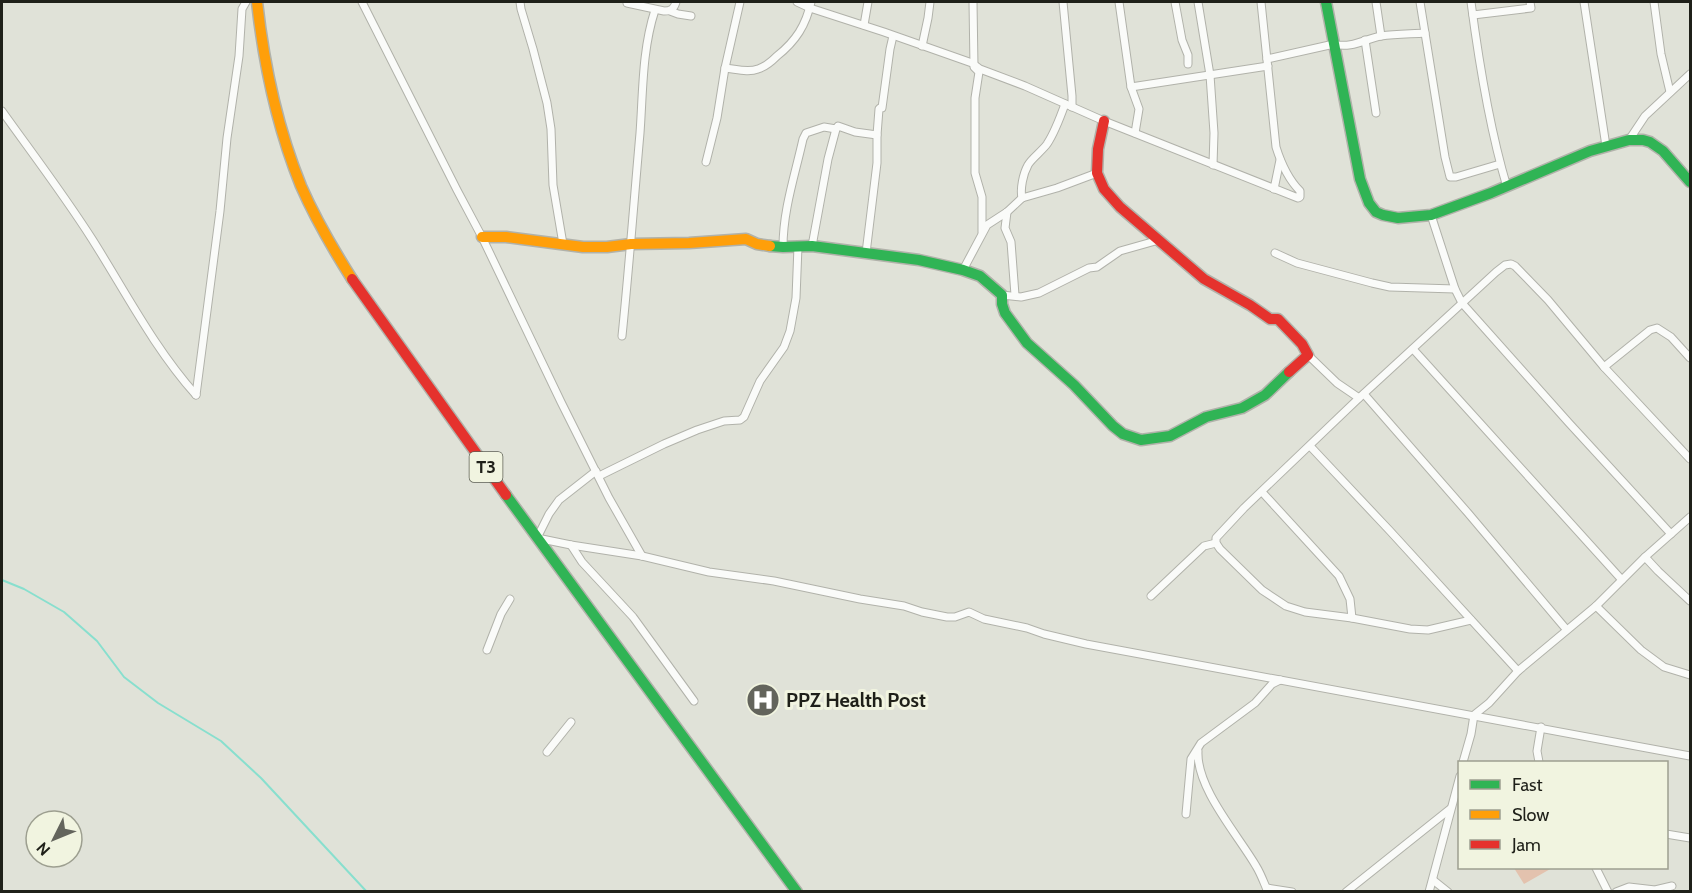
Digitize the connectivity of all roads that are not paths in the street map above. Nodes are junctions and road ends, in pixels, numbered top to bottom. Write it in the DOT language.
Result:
graph roads {
  1 [pos="246,2"];
  2 [pos="257,2"];
  3 [pos="362,2"];
  4 [pos="520,2"];
  5 [pos="676,2"];
  6 [pos="740,2"];
  7 [pos="796,2"];
  8 [pos="868,2"];
  9 [pos="930,2"];
  10 [pos="973,2"];
  11 [pos="1063,2"];
  12 [pos="1119,2"];
  13 [pos="1175,2"];
  14 [pos="1198,2"];
  15 [pos="1261,2"];
  16 [pos="1326,2"];
  17 [pos="1376,2"];
  18 [pos="1420,2"];
  19 [pos="1472,2"];
  20 [pos="1530,2"];
  21 [pos="1584,2"];
  22 [pos="1654,2"];
  23 [pos="627,3"];
  24 [pos="810,5"];
  25 [pos="655,10"];
  26 [pos="670,11"];
  27 [pos="1473,15"];
  28 [pos="691,16"];
  29 [pos="864,25"];
  30 [pos="1425,33"];
  31 [pos="893,36"];
  32 [pos="1381,36"];
  33 [pos="1365,40"];
  34 [pos="1334,44"];
  35 [pos="922,46"];
  36 [pos="1268,63"];
  37 [pos="1188,64"];
  38 [pos="974,65"];
  39 [pos="726,68"];
  40 [pos="1690,74"];
  41 [pos="1210,75"];
  42 [pos="1131,87"];
  43 [pos="1670,92"];
  44 [pos="1068,106"];
  45 [pos="2,111"];
  46 [pos="1376,113"];
  47 [pos="1104,121"];
  48 [pos="836,129"];
  49 [pos="1135,133"];
  50 [pos="877,135"];
  51 [pos="1629,140"];
  52 [pos="1606,146"];
  53 [pos="1280,160"];
  54 [pos="706,162"];
  55 [pos="1500,164"];
  56 [pos="1214,165"];
  57 [pos="1097,172"];
  58 [pos="1690,182"];
  59 [pos="1507,187"];
  60 [pos="1274,189"];
  61 [pos="1022,198"];
  62 [pos="1007,212"];
  63 [pos="1431,215"];
  64 [pos="982,232"];
  65 [pos="482,237"];
  66 [pos="1159,240"];
  67 [pos="563,244"];
  68 [pos="631,244"];
  69 [pos="798,246"];
  70 [pos="812,246"];
  71 [pos="783,247"];
  72 [pos="866,253"];
  73 [pos="1275,253"];
  74 [pos="963,270"];
  75 [pos="1455,289"];
  76 [pos="1002,295"];
  77 [pos="1015,295"];
  78 [pos="1462,303"];
  79 [pos="622,336"];
  80 [pos="1413,349"];
  81 [pos="1308,355"];
  82 [pos="1690,358"];
  83 [pos="1604,367"];
  84 [pos="1361,396"];
  85 [pos="1310,446"];
  86 [pos="1690,459"];
  87 [pos="598,473"];
  88 [pos="1262,492"];
  89 [pos="1690,518"];
  90 [pos="1671,534"];
  91 [pos="537,538"];
  92 [pos="1216,543"];
  93 [pos="571,545"];
  94 [pos="642,556"];
  95 [pos="1646,557"];
  96 [pos="1622,580"];
  97 [pos="1151,596"];
  98 [pos="510,598"];
  99 [pos="1690,601"];
  100 [pos="1596,606"];
  101 [pos="1352,618"];
  102 [pos="1472,620"];
  103 [pos="1566,629"];
  104 [pos="487,650"];
  105 [pos="1518,671"];
  106 [pos="1690,675"];
  107 [pos="1280,680"];
  108 [pos="694,701"];
  109 [pos="1474,715"];
  110 [pos="571,722"];
  111 [pos="1541,727"];
  112 [pos="1198,748"];
  113 [pos="547,752"];
  114 [pos="1690,756"];
  115 [pos="1463,761"];
  116 [pos="1539,761"];
  117 [pos="1458,783"];
  118 [pos="1450,810"];
  119 [pos="1186,814"];
  120 [pos="1668,834"];
  121 [pos="1690,838"];
  122 [pos="1597,869"];
  123 [pos="1433,880"];
  124 [pos="1672,886"];
  125 [pos="1267,890"];
  126 [pos="797,891"];
  127 [pos="1292,891"];
  128 [pos="1346,891"];
  129 [pos="1429,891"];
  130 [pos="1448,891"];
  131 [pos="1608,891"];
  132 [pos="1616,891"];
  1 -- 45 [label="street"];
  2 -- 91 [label="main road, T3"];
  3 -- 65 [label="street"];
  4 -- 67 [label="street"];
  5 -- 26 [label="street"];
  6 -- 39 [label="street"];
  7 -- 24 [label="street"];
  8 -- 29 [label="street"];
  9 -- 35 [label="street"];
  10 -- 38 [label="street"];
  11 -- 44 [label="street"];
  12 -- 42 [label="street"];
  13 -- 37 [label="street"];
  14 -- 41 [label="street"];
  15 -- 36 [label="street"];
  16 -- 34 [label="main road"];
  17 -- 32 [label="street"];
  18 -- 30 [label="street"];
  19 -- 27 [label="street"];
  20 -- 27 [label="street"];
  21 -- 52 [label="street"];
  22 -- 43 [label="street"];
  23 -- 25 [label="street"];
  24 -- 29 [label="street"];
  24 -- 39 [label="street"];
  25 -- 26 [label="street"];
  25 -- 68 [label="street"];
  26 -- 28 [label="street"];
  27 -- 55 [label="street"];
  29 -- 31 [label="street"];
  30 -- 32 [label="street"];
  30 -- 55 [label="street"];
  31 -- 35 [label="street"];
  31 -- 50 [label="street"];
  32 -- 33 [label="street"];
  33 -- 34 [label="street"];
  33 -- 46 [label="street"];
  34 -- 36 [label="street"];
  34 -- 63 [label="main road"];
  35 -- 38 [label="street"];
  36 -- 41 [label="street"];
  36 -- 53 [label="street"];
  38 -- 44 [label="street"];
  38 -- 64 [label="street"];
  39 -- 54 [label="street"];
  40 -- 43 [label="street"];
  41 -- 42 [label="street"];
  41 -- 56 [label="street"];
  42 -- 49 [label="street"];
  43 -- 51 [label="street"];
  44 -- 47 [label="street"];
  44 -- 61 [label="street"];
  47 -- 49 [label="street"];
  47 -- 57 [label="main road"];
  48 -- 50 [label="street"];
  48 -- 70 [label="street"];
  48 -- 71 [label="street"];
  49 -- 56 [label="street"];
  50 -- 72 [label="street"];
  51 -- 52 [label="main road"];
  51 -- 58 [label="main road"];
  52 -- 59 [label="main road"];
  53 -- 60 [label="street"];
  53 -- 60 [label="street"];
  55 -- 59 [label="street"];
  56 -- 60 [label="street"];
  57 -- 61 [label="street"];
  57 -- 66 [label="main road"];
  59 -- 63 [label="main road"];
  61 -- 62 [label="street"];
  62 -- 64 [label="street"];
  62 -- 77 [label="street"];
  63 -- 75 [label="street"];
  64 -- 74 [label="street"];
  65 -- 67 [label="main road"];
  65 -- 87 [label="street"];
  66 -- 77 [label="street"];
  66 -- 81 [label="main road"];
  67 -- 68 [label="main road"];
  68 -- 71 [label="main road"];
  68 -- 79 [label="street"];
  69 -- 70 [label="main road"];
  69 -- 71 [label="main road"];
  69 -- 87 [label="street"];
  70 -- 72 [label="main road"];
  72 -- 74 [label="main road"];
  73 -- 75 [label="street"];
  74 -- 76 [label="main road"];
  75 -- 78 [label="street"];
  76 -- 77 [label="street"];
  76 -- 81 [label="main road"];
  78 -- 80 [label="street"];
  78 -- 83 [label="street"];
  78 -- 90 [label="street"];
  80 -- 84 [label="street"];
  80 -- 96 [label="street"];
  81 -- 84 [label="street"];
  82 -- 83 [label="street"];
  83 -- 86 [label="street"];
  84 -- 85 [label="street"];
  84 -- 103 [label="street"];
  85 -- 88 [label="street"];
  85 -- 102 [label="street"];
  87 -- 91 [label="street"];
  87 -- 94 [label="street"];
  88 -- 92 [label="street"];
  88 -- 101 [label="street"];
  89 -- 90 [label="street"];
  90 -- 95 [label="street"];
  91 -- 93 [label="street"];
  91 -- 126 [label="main road, T3"];
  92 -- 97 [label="street"];
  92 -- 101 [label="street"];
  93 -- 94 [label="street"];
  93 -- 108 [label="street"];
  94 -- 107 [label="street"];
  95 -- 96 [label="street"];
  95 -- 99 [label="street"];
  96 -- 100 [label="street"];
  98 -- 104 [label="street"];
  100 -- 103 [label="street"];
  100 -- 106 [label="street"];
  101 -- 102 [label="street"];
  102 -- 105 [label="street"];
  103 -- 105 [label="street"];
  105 -- 109 [label="street"];
  107 -- 109 [label="street"];
  107 -- 112 [label="street"];
  109 -- 111 [label="street"];
  109 -- 115 [label="street"];
  110 -- 113 [label="street"];
  111 -- 114 [label="street"];
  111 -- 116 [label="street"];
  112 -- 119 [label="street"];
  112 -- 125 [label="street"];
  117 -- 118 [label="street"];
  118 -- 123 [label="street"];
  118 -- 128 [label="street"];
  120 -- 121 [label="street"];
  122 -- 131 [label="street"];
  123 -- 129 [label="street"];
  123 -- 130 [label="street"];
  124 -- 132 [label="street"];
  125 -- 127 [label="street"];
}
